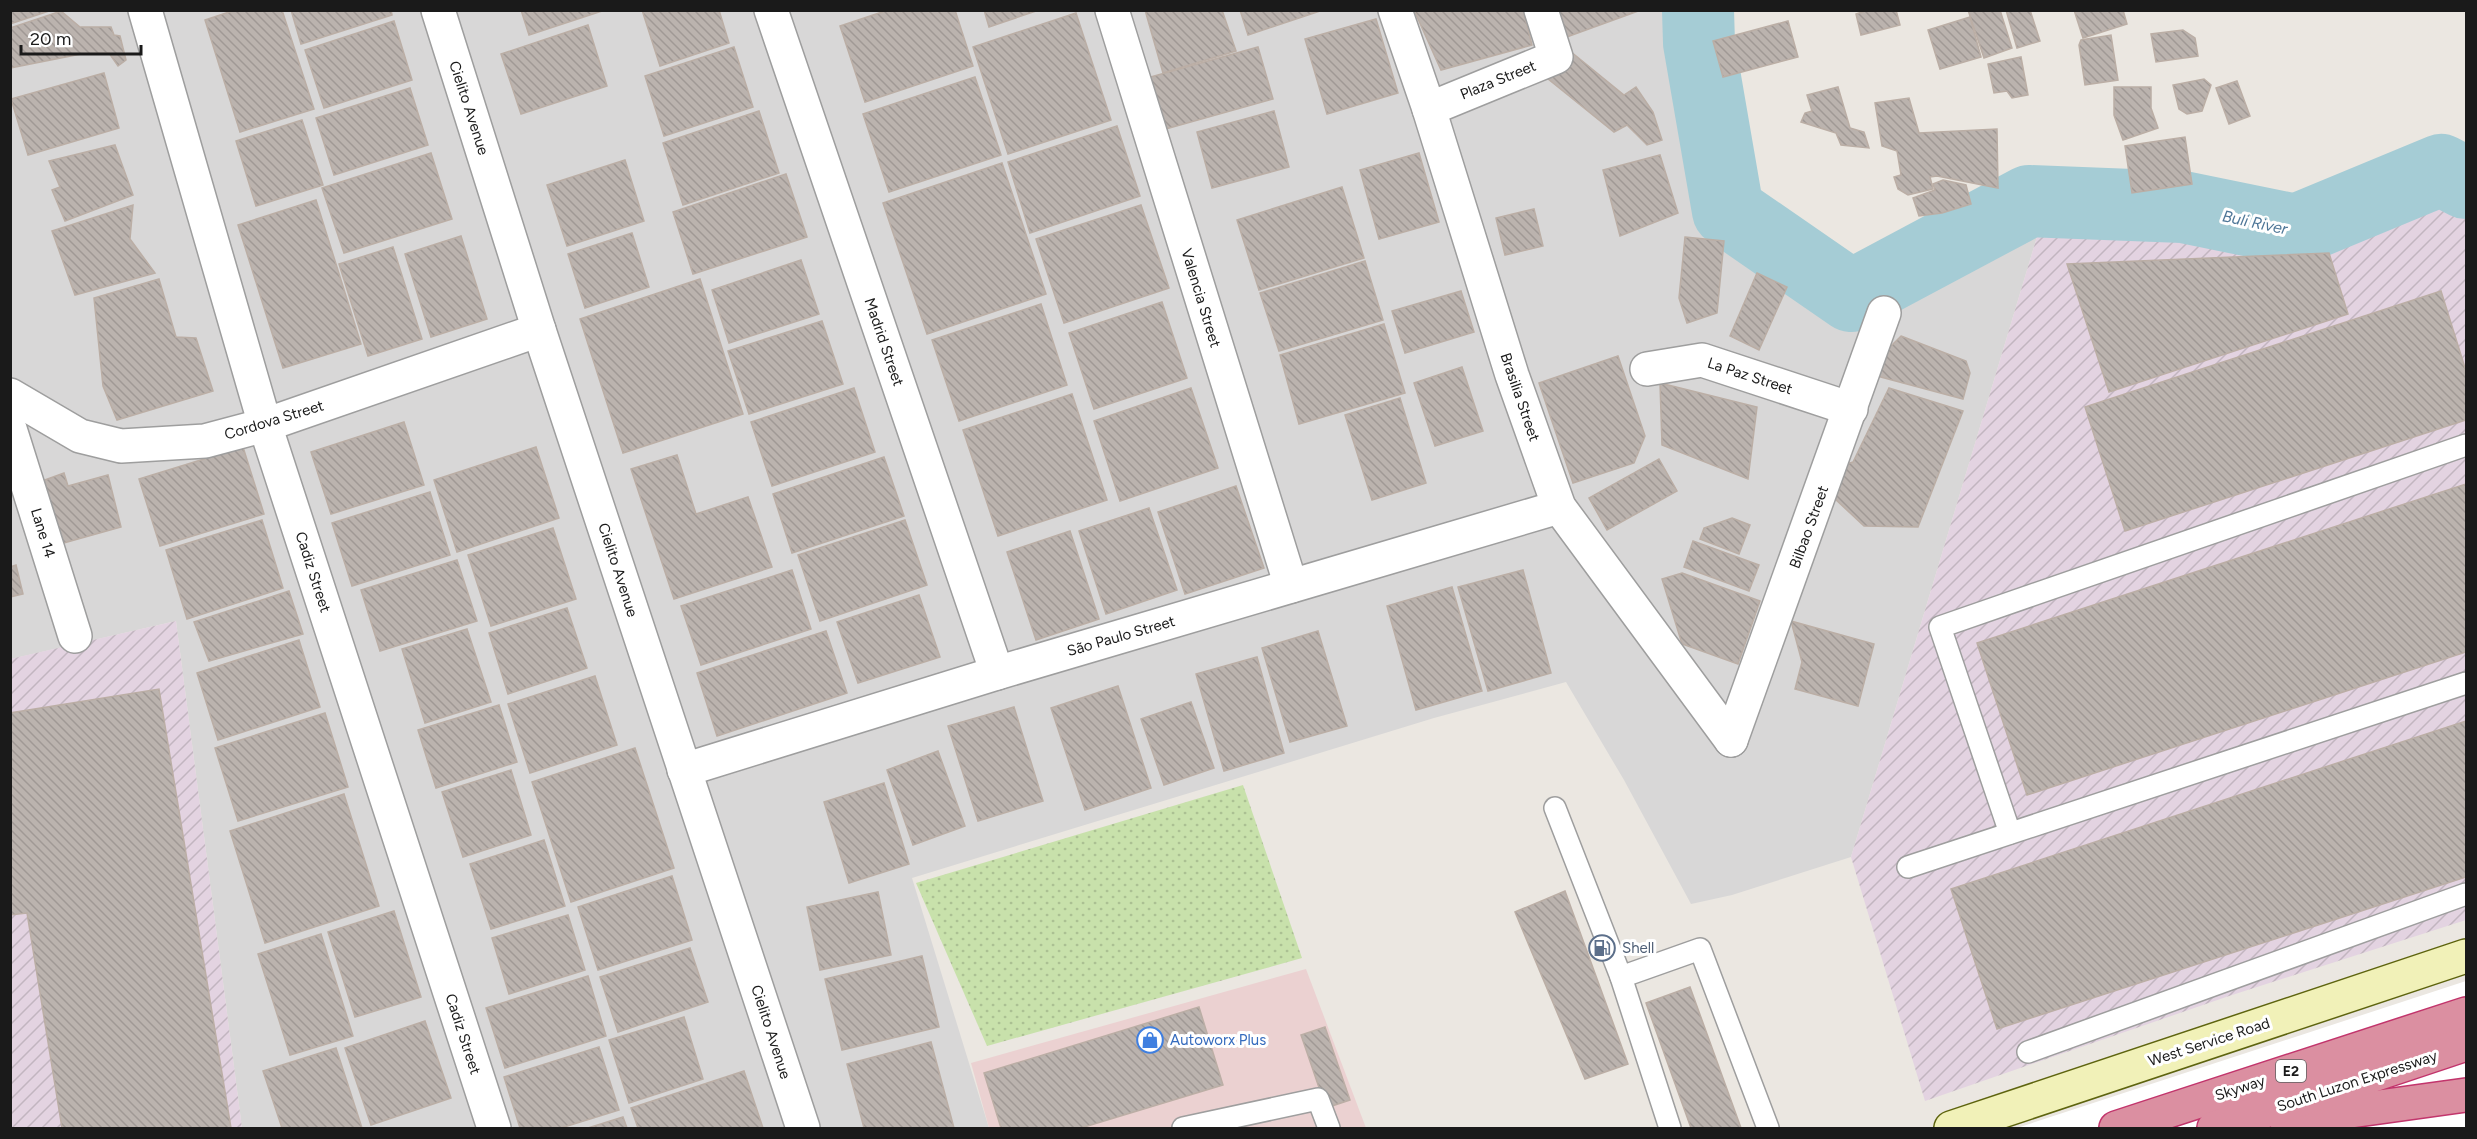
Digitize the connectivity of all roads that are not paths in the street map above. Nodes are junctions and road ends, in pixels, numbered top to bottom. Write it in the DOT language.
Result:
graph roads {
  1 [pos="145,10"];
  2 [pos="438,10"];
  3 [pos="771,10"];
  4 [pos="1112,10"];
  5 [pos="1395,10"];
  6 [pos="1541,10"];
  7 [pos="1429,109"];
  8 [pos="1884,313"];
  9 [pos="539,330"];
  10 [pos="1647,369"];
  11 [pos="10,395"];
  12 [pos="1851,409"];
  13 [pos="265,425"];
  14 [pos="10,429"];
  15 [pos="2466,445"];
  16 [pos="1559,507"];
  17 [pos="1291,586"];
  18 [pos="75,636"];
  19 [pos="997,673"];
  20 [pos="2466,683"];
  21 [pos="1731,740"];
  22 [pos="684,770"];
  23 [pos="1555,808"];
  24 [pos="2010,833"];
  25 [pos="1908,867"];
  26 [pos="2466,894"];
  27 [pos="2466,956"];
  28 [pos="1621,977"];
  29 [pos="2466,1014"];
  30 [pos="2466,1044"];
  31 [pos="2028,1052"];
  32 [pos="2466,1095"];
  33 [pos="1212,1126"];
  34 [pos="494,1128"];
  35 [pos="803,1128"];
  36 [pos="1183,1128"];
  37 [pos="1329,1128"];
  38 [pos="1670,1128"];
  39 [pos="1768,1128"];
  40 [pos="1951,1128"];
  41 [pos="2116,1128"];
  42 [pos="2214,1128"];
  43 [pos="2247,1128"];
  1 -- 13 [label="street, Cadiz Street"];
  2 -- 9 [label="street, Cielito Avenue"];
  3 -- 19 [label="street, Madrid Street"];
  4 -- 17 [label="street, Valencia Street"];
  5 -- 7 [label="street, Brasilia Street"];
  6 -- 7 [label="street, Plaza Street"];
  7 -- 16 [label="street, Brasilia Street"];
  8 -- 12 [label="street, Bilbao Street"];
  9 -- 13 [label="street, Cordova Street"];
  9 -- 22 [label="street, Cielito Avenue"];
  10 -- 12 [label="street, La Paz Street"];
  11 -- 13 [label="street, Cordova Street"];
  12 -- 21 [label="street, Bilbao Street"];
  13 -- 34 [label="street, Cadiz Street"];
  14 -- 18 [label="street, Lane 14"];
  15 -- 24 [label="lane"];
  16 -- 17 [label="street, São Paulo Street"];
  16 -- 21 [label="street, Brasilia Street"];
  17 -- 19 [label="street, São Paulo Street"];
  19 -- 22 [label="street, São Paulo Street"];
  20 -- 24 [label="lane"];
  22 -- 35 [label="street, Cielito Avenue"];
  23 -- 28 [label="lane"];
  24 -- 25 [label="lane"];
  26 -- 31 [label="lane"];
  27 -- 40 [label="main road, West Service Road"];
  28 -- 38 [label="lane"];
  28 -- 39 [label="lane"];
  29 -- 41 [label="highway, Skyway / E2"];
  30 -- 42 [label="highway, South Luzon Expressway / E2"];
  32 -- 43 [label="highway"];
  33 -- 36 [label="lane"];
  33 -- 37 [label="lane"];
}
